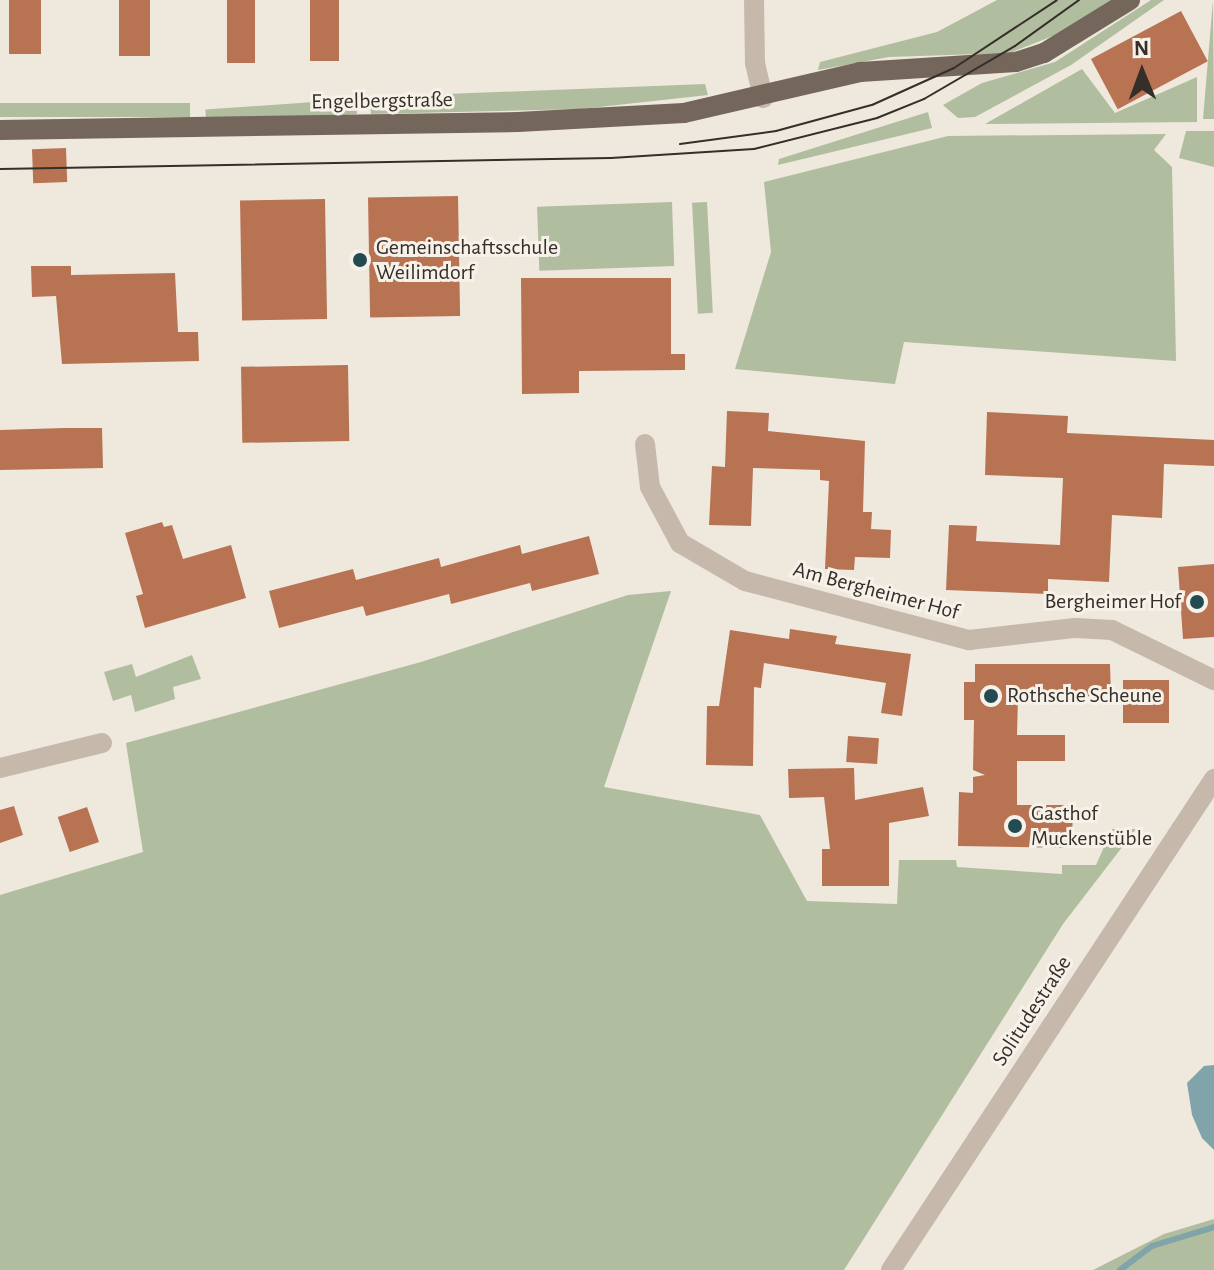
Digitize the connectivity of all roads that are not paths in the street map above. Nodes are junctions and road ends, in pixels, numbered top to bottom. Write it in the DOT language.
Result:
graph roads {
  1 [pos="754,0"];
  2 [pos="1130,0"];
  3 [pos="763,98"];
  4 [pos="0,130"];
  5 [pos="645,444"];
  6 [pos="1214,680"];
  7 [pos="102,743"];
  8 [pos="0,768"];
  9 [pos="1214,779"];
  10 [pos="891,1270"];
  1 -- 3 [label="street"];
  2 -- 3 [label="main road, Engelbergstraße"];
  3 -- 4 [label="main road, Engelbergstraße"];
  5 -- 6 [label="street, Am Bergheimer Hof"];
  7 -- 8 [label="street"];
  9 -- 10 [label="street, Solitudestraße"];
}
